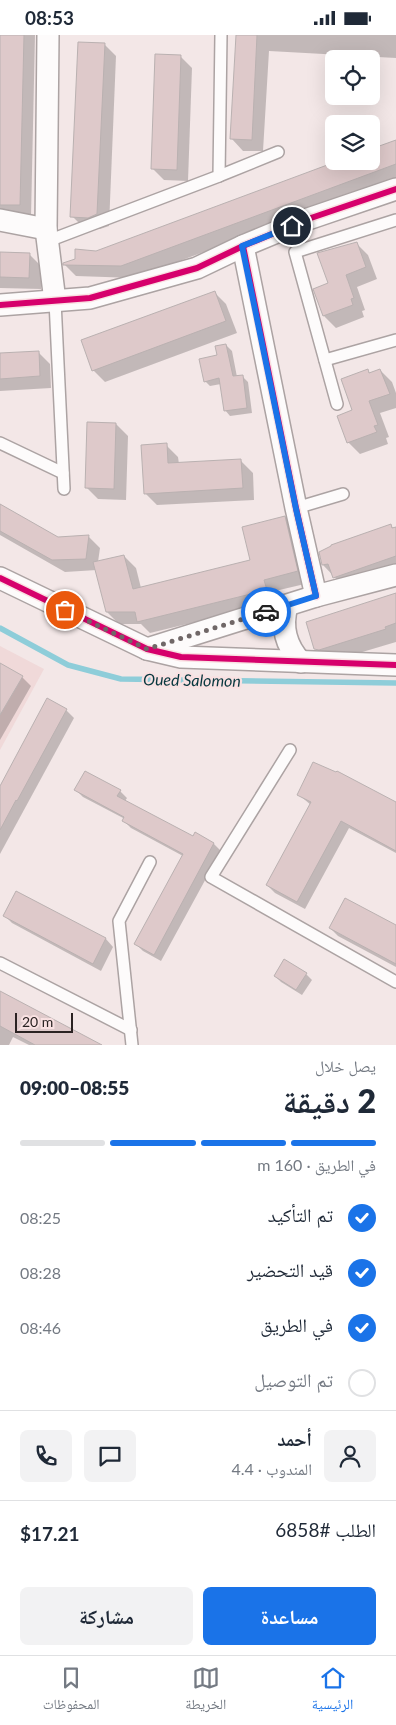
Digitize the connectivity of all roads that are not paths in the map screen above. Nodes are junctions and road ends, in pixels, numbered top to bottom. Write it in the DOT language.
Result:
graph roads {
  1 [pos="48,35"];
  2 [pos="221,35"];
  3 [pos="278,152"];
  4 [pos="219,176"];
  5 [pos="396,189"];
  6 [pos="0,220"];
  7 [pos="396,220"];
  8 [pos="47,235"];
  9 [pos="242,246"];
  10 [pos="55,301"];
  11 [pos="0,305"];
  12 [pos="396,341"];
  13 [pos="322,365"];
  14 [pos="337,404"];
  15 [pos="0,443"];
  16 [pos="63,473"];
  17 [pos="64,489"];
  18 [pos="343,494"];
  19 [pos="296,509"];
  20 [pos="396,575"];
  21 [pos="0,578"];
  22 [pos="316,596"];
  23 [pos="287,606"];
  24 [pos="147,649"];
  25 [pos="301,662"];
  26 [pos="396,665"];
  27 [pos="290,750"];
  28 [pos="150,862"];
  29 [pos="0,963"];
  30 [pos="396,981"];
  31 [pos="131,1030"];
  32 [pos="132,1045"];
  1 -- 8 [label="street"];
  2 -- 4 [label="lane"];
  3 -- 4 [label="lane"];
  4 -- 8 [label="lane"];
  5 -- 9 [label="street"];
  6 -- 8 [label="street"];
  7 -- 13 [label="lane"];
  8 -- 10 [label="street"];
  9 -- 10 [label="street"];
  9 -- 19 [label="street"];
  10 -- 11 [label="street"];
  10 -- 16 [label="lane"];
  12 -- 13 [label="lane"];
  13 -- 14 [label="lane"];
  15 -- 16 [label="lane"];
  16 -- 17 [label="lane"];
  18 -- 19 [label="lane"];
  19 -- 22 [label="street"];
  20 -- 22 [label="street"];
  21 -- 24 [label="street"];
  22 -- 23 [label="street"];
  23 -- 24 [label="street"];
  23 -- 25 [label="street"];
  24 -- 25 [label="street"];
  25 -- 26 [label="street"];
  27 -- 30 [label="lane"];
  28 -- 31 [label="lane"];
  29 -- 31 [label="lane"];
  31 -- 32 [label="lane"];
}
